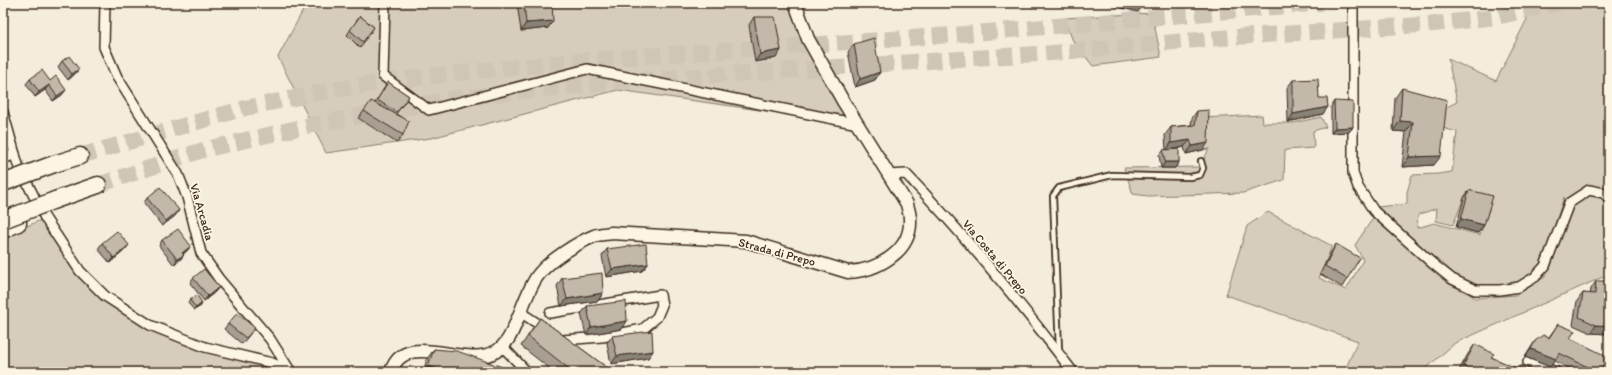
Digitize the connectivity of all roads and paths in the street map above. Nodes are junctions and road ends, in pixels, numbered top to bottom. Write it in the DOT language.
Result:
graph roads {
  1 [pos="105,3"];
  2 [pos="385,3"];
  3 [pos="795,3"];
  4 [pos="1354,3"];
  5 [pos="3,112"];
  6 [pos="858,124"];
  7 [pos="15,154"];
  8 [pos="80,156"];
  9 [pos="3,159"];
  10 [pos="1201,161"];
  11 [pos="889,175"];
  12 [pos="3,183"];
  13 [pos="98,185"];
  14 [pos="1609,199"];
  15 [pos="10,222"];
  16 [pos="3,230"];
  17 [pos="520,312"];
  18 [pos="550,313"];
  19 [pos="562,340"];
  20 [pos="502,346"];
  21 [pos="573,349"];
  22 [pos="1059,353"];
  23 [pos="1528,362"];
  24 [pos="291,371"];
  25 [pos="391,372"];
  26 [pos="527,372"];
  27 [pos="1073,372"];
  28 [pos="1556,372"];
  1 -- 24 [label="street, Via Arcadia"];
  2 -- 6 [label="street"];
  3 -- 6 [label="street, Strada di Prepo"];
  4 -- 14 [label="street"];
  5 -- 7 [label="street"];
  6 -- 11 [label="street, Strada di Prepo"];
  7 -- 9 [label="street"];
  7 -- 24 [label="street"];
  8 -- 12 [label="highway, bridge"];
  10 -- 22 [label="lane"];
  11 -- 17 [label="street, Strada di Prepo"];
  11 -- 22 [label="street, Via Costa di Prepo"];
  13 -- 15 [label="highway, bridge"];
  15 -- 16 [label="highway"];
  17 -- 19 [label="street"];
  17 -- 20 [label="street, Strada di Prepo"];
  18 -- 19 [label="street"];
  19 -- 21 [label="street"];
  20 -- 25 [label="street"];
  20 -- 26 [label="street"];
  22 -- 27 [label="street, Via Costa di Prepo"];
  23 -- 28 [label="street"];
}
